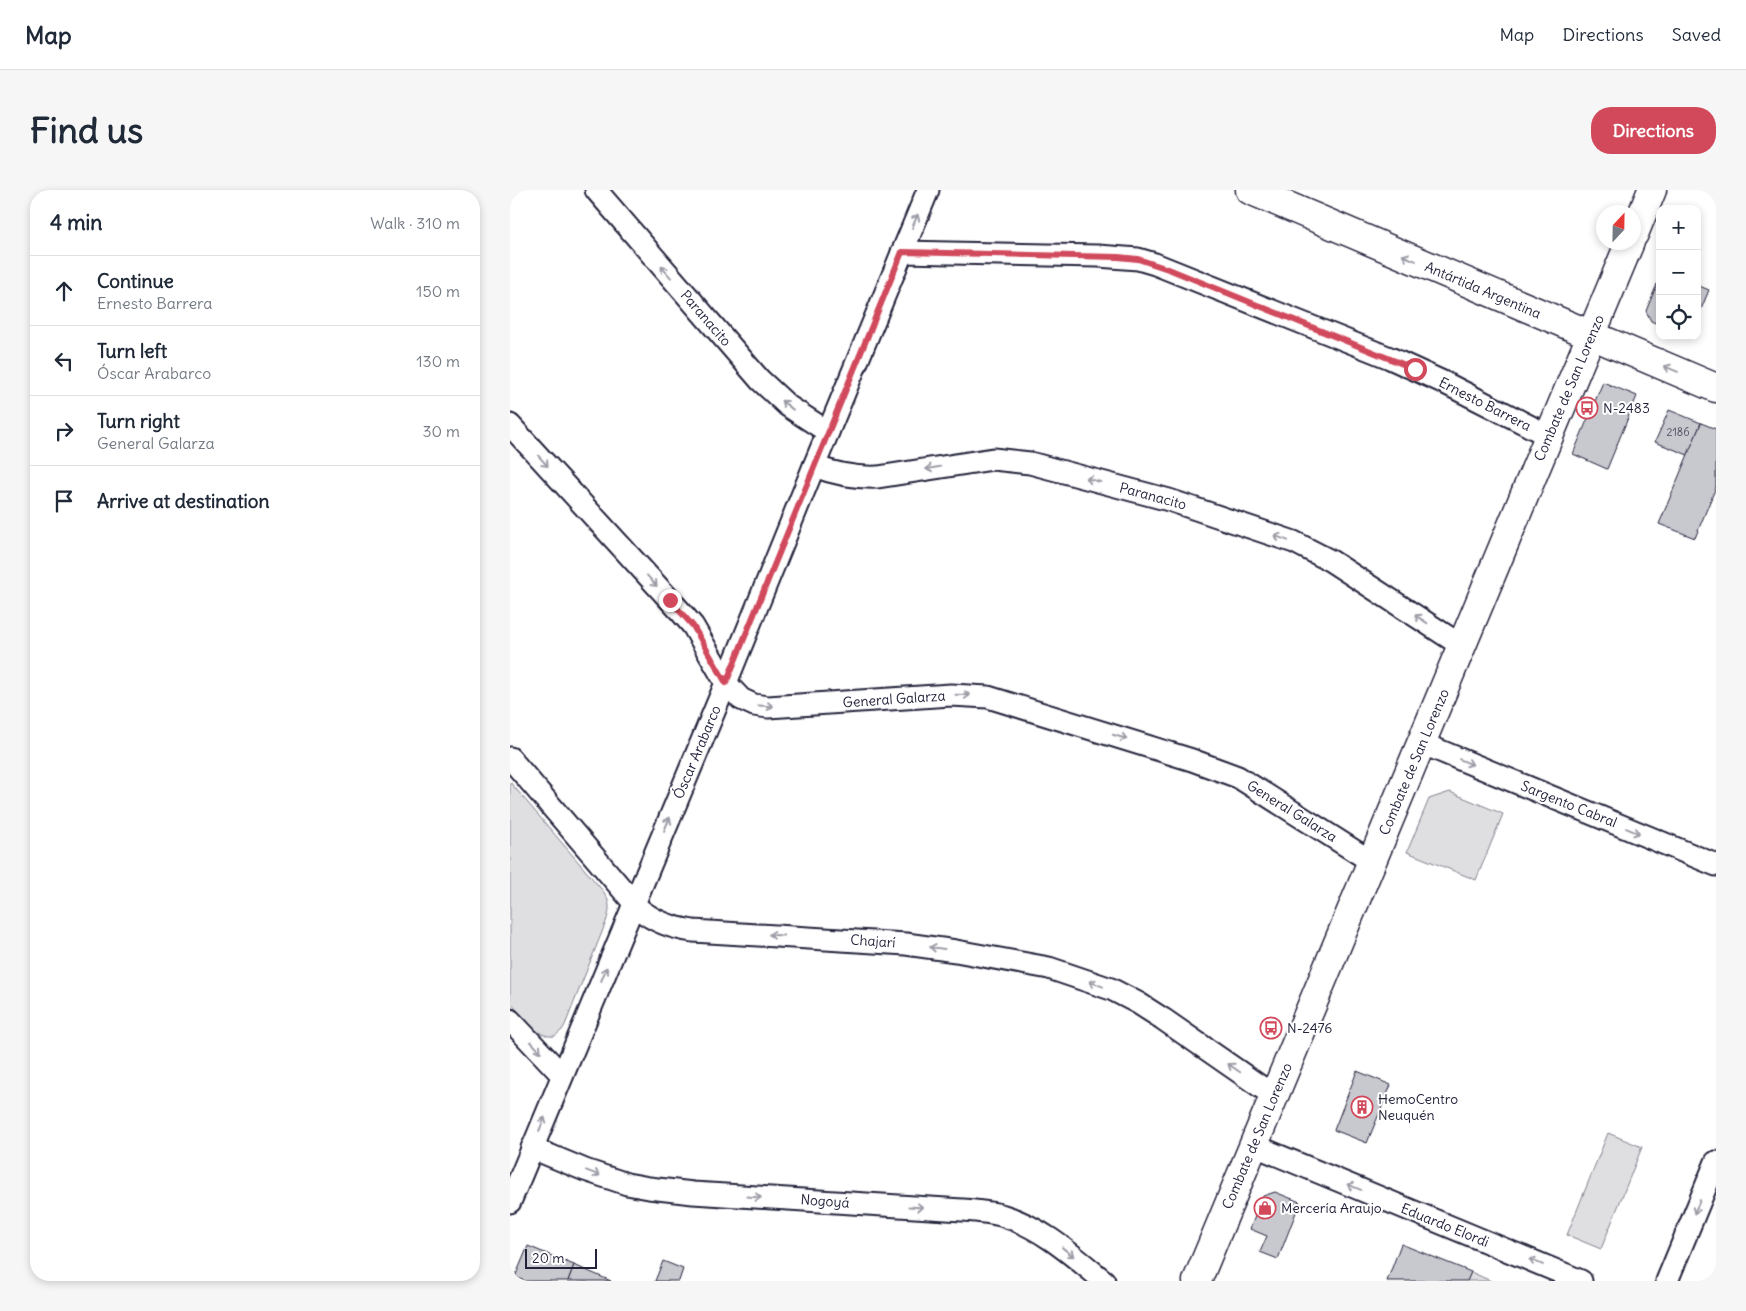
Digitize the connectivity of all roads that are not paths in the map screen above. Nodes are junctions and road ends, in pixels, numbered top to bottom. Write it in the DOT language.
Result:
graph roads {
  1 [pos="596,190"];
  2 [pos="928,190"];
  3 [pos="1250,190"];
  4 [pos="1652,190"];
  5 [pos="1641,217"];
  6 [pos="1627,250"];
  7 [pos="902,252"];
  8 [pos="1591,336"];
  9 [pos="1716,388"];
  10 [pos="510,425"];
  11 [pos="828,432"];
  12 [pos="1549,436"];
  13 [pos="814,466"];
  14 [pos="1462,646"];
  15 [pos="726,683"];
  16 [pos="1421,743"];
  17 [pos="510,758"];
  18 [pos="1372,862"];
  19 [pos="1716,865"];
  20 [pos="634,902"];
  21 [pos="510,1020"];
  22 [pos="562,1076"];
  23 [pos="1274,1096"];
  24 [pos="1253,1145"];
  25 [pos="532,1148"];
  26 [pos="1716,1162"];
  27 [pos="510,1202"];
  28 [pos="1104,1281"];
  29 [pos="1197,1281"];
  30 [pos="1581,1281"];
  31 [pos="1667,1281"];
  11 -- 1 [label="street, Paranacito, one-way"];
  7 -- 2 [label="street, Óscar Arabarco, one-way"];
  8 -- 3 [label="main road, Antártida Argentina, one-way"];
  4 -- 5 [label="main road"];
  6 -- 8 [label="main road, Combate de San Lorenzo"];
  7 -- 11 [label="street, Óscar Arabarco"];
  7 -- 12 [label="street, Ernesto Barrera"];
  9 -- 8 [label="main road, Antártida Argentina, one-way"];
  8 -- 12 [label="main road, Combate de San Lorenzo"];
  10 -- 15 [label="street, General Galarza, one-way"];
  11 -- 13 [label="street, Óscar Arabarco"];
  12 -- 14 [label="main road, Combate de San Lorenzo"];
  14 -- 13 [label="street, Paranacito, one-way"];
  13 -- 15 [label="street, Óscar Arabarco"];
  14 -- 16 [label="main road, Combate de San Lorenzo"];
  15 -- 18 [label="street, General Galarza, one-way"];
  20 -- 15 [label="street, Óscar Arabarco, one-way"];
  16 -- 18 [label="main road, Combate de San Lorenzo"];
  16 -- 19 [label="street, Sargento Cabral, one-way"];
  17 -- 20 [label="street, Chajarí"];
  18 -- 23 [label="main road, Combate de San Lorenzo"];
  22 -- 20 [label="street, Óscar Arabarco, one-way"];
  23 -- 20 [label="street, Chajarí, one-way"];
  21 -- 22 [label="street, one-way"];
  25 -- 22 [label="street, Óscar Arabarco, one-way"];
  23 -- 24 [label="main road, Combate de San Lorenzo"];
  24 -- 29 [label="main road, Combate de San Lorenzo"];
  30 -- 24 [label="street, Eduardo Elordi, one-way"];
  25 -- 27 [label="street, Óscar Arabarco"];
  25 -- 28 [label="street, Nogoyá, one-way"];
  26 -- 31 [label="street, one-way"];
}
